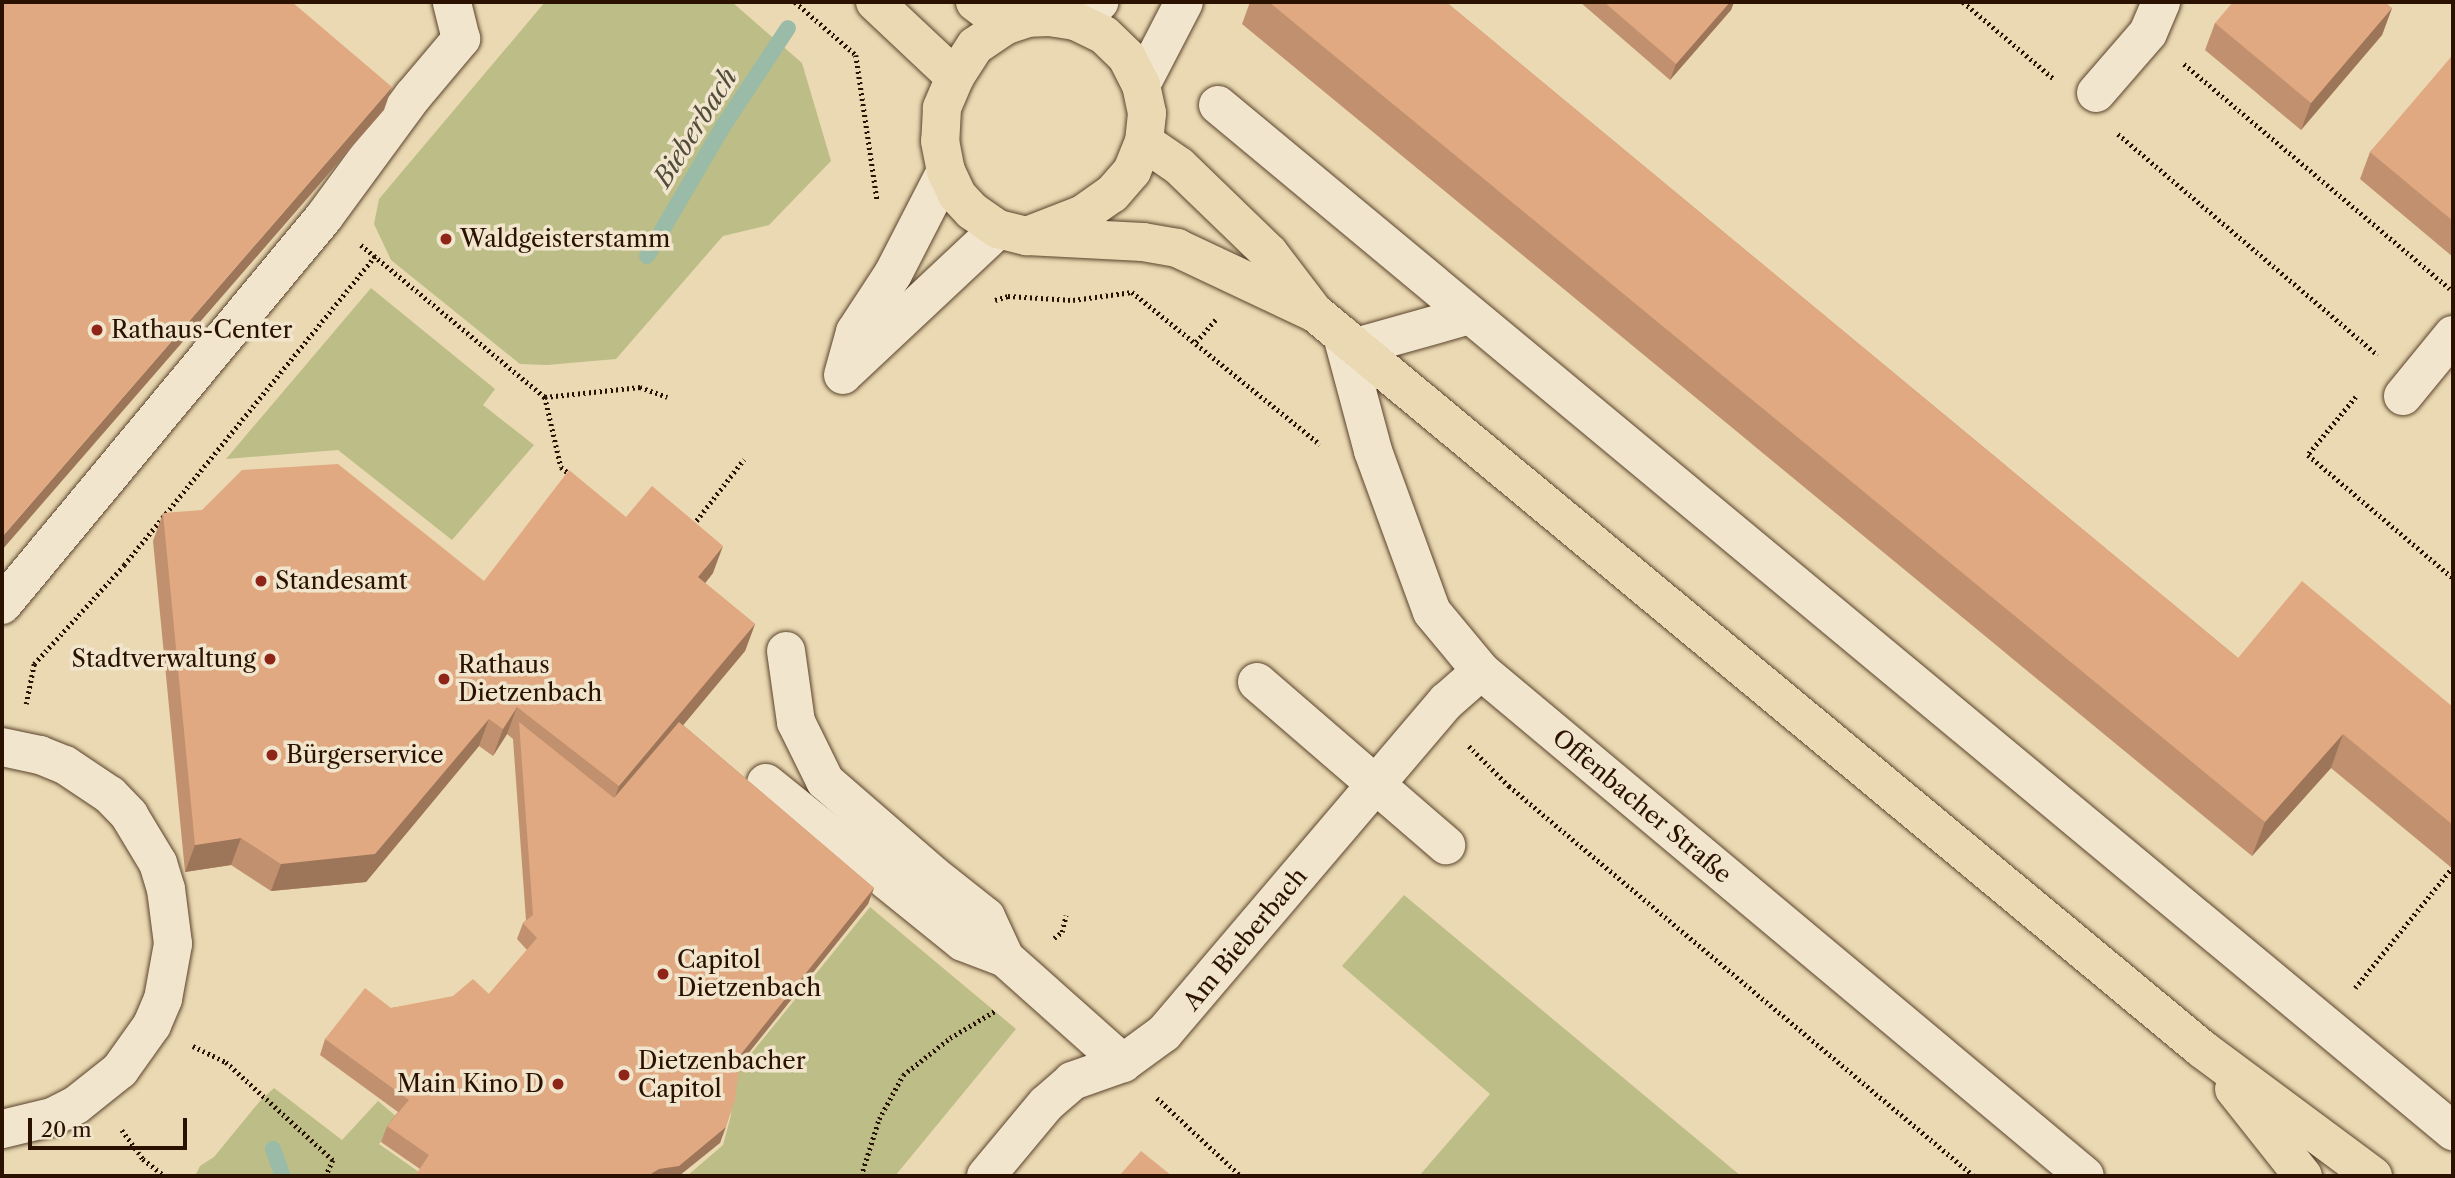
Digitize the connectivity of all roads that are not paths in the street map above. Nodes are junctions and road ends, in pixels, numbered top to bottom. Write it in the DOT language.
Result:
graph roads {
  1 [pos="452,2"];
  2 [pos="875,2"];
  3 [pos="975,2"];
  4 [pos="1184,2"];
  5 [pos="1087,11"];
  6 [pos="2154,17"];
  7 [pos="1006,25"];
  8 [pos="955,77"];
  9 [pos="1141,85"];
  10 [pos="2096,93"];
  11 [pos="1218,105"];
  12 [pos="1144,142"];
  13 [pos="946,172"];
  14 [pos="1012,233"];
  15 [pos="1470,315"];
  16 [pos="1337,331"];
  17 [pos="2453,335"];
  18 [pos="2403,396"];
  19 [pos="2,605"];
  20 [pos="786,651"];
  21 [pos="1481,671"];
  22 [pos="1257,682"];
  23 [pos="10,748"];
  24 [pos="766,783"];
  25 [pos="1377,783"];
  26 [pos="1446,845"];
  27 [pos="1016,968"];
  28 [pos="2202,1049"];
  29 [pos="1123,1063"];
  30 [pos="2,1129"];
  31 [pos="2453,1131"];
  32 [pos="986,1176"];
  33 [pos="2085,1176"];
  34 [pos="2303,1176"];
  35 [pos="2373,1176"];
  1 -- 19 [label="street"];
  2 -- 8 [label="main road"];
  3 -- 7 [label="main road"];
  4 -- 9 [label="street"];
  5 -- 7 [label="main road"];
  5 -- 9 [label="main road"];
  6 -- 10 [label="street"];
  7 -- 8 [label="main road"];
  8 -- 13 [label="main road"];
  9 -- 12 [label="main road"];
  11 -- 15 [label="street"];
  12 -- 14 [label="main road"];
  12 -- 16 [label="main road, Offenbacher Straße"];
  13 -- 14 [label="main road"];
  13 -- 14 [label="street"];
  14 -- 16 [label="main road, Offenbacher Straße"];
  15 -- 16 [label="street"];
  15 -- 31 [label="street"];
  16 -- 21 [label="street, Offenbacher Straße"];
  16 -- 28 [label="main road, Offenbacher Straße"];
  17 -- 18 [label="street"];
  20 -- 27 [label="street"];
  21 -- 25 [label="street, Am Bieberbach"];
  21 -- 33 [label="street, Offenbacher Straße"];
  22 -- 25 [label="street"];
  23 -- 30 [label="street"];
  24 -- 27 [label="street"];
  25 -- 26 [label="street"];
  25 -- 29 [label="street, Am Bieberbach"];
  27 -- 29 [label="street"];
  28 -- 34 [label="main road, Offenbacher Straße"];
  28 -- 35 [label="main road, Offenbacher Straße"];
  29 -- 32 [label="street, Am Bieberbach"];
}
